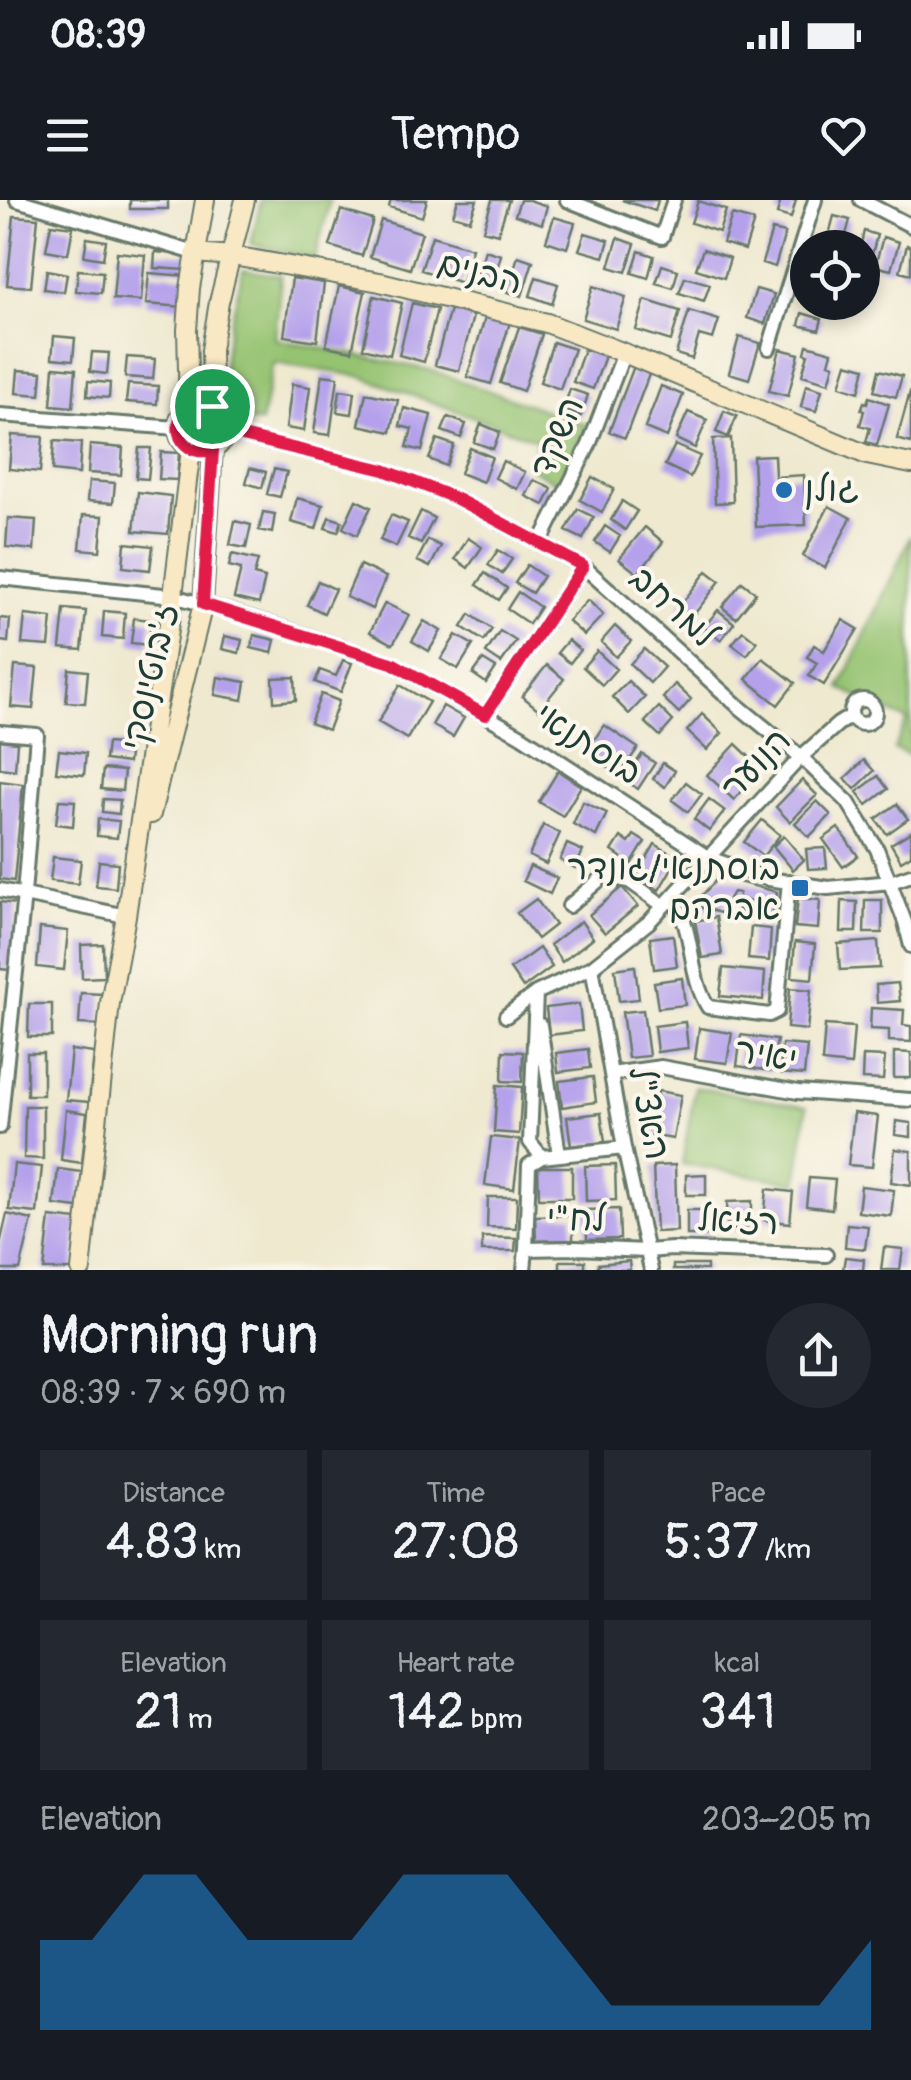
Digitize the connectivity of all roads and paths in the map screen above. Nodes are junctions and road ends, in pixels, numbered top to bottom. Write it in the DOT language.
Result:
graph roads {
  1 [pos="17,200"];
  2 [pos="205,200"];
  3 [pos="245,200"];
  4 [pos="567,200"];
  5 [pos="674,200"];
  6 [pos="815,200"];
  7 [pos="861,200"];
  8 [pos="911,226"];
  9 [pos="195,253"];
  10 [pos="233,256"];
  11 [pos="769,348"];
  12 [pos="624,353"];
  13 [pos="212,406"];
  14 [pos="190,408"];
  15 [pos="0,415"];
  16 [pos="178,428"];
  17 [pos="226,432"];
  18 [pos="190,449"];
  19 [pos="213,450"];
  20 [pos="911,464"];
  21 [pos="540,543"];
  22 [pos="583,566"];
  23 [pos="0,578"];
  24 [pos="173,596"];
  25 [pos="203,604"];
  26 [pos="485,715"];
  27 [pos="852,716"];
  28 [pos="0,732"];
  29 [pos="801,758"];
  30 [pos="709,858"];
  31 [pos="911,874"];
  32 [pos="789,881"];
  33 [pos="891,882"];
  34 [pos="0,890"];
  35 [pos="24,894"];
  36 [pos="668,902"];
  37 [pos="569,906"];
  38 [pos="126,916"];
  39 [pos="911,946"];
  40 [pos="592,967"];
  41 [pos="536,992"];
  42 [pos="506,1016"];
  43 [pos="611,1074"];
  44 [pos="911,1100"];
  45 [pos="0,1127"];
  46 [pos="624,1148"];
  47 [pos="559,1155"];
  48 [pos="542,1157"];
  49 [pos="526,1249"];
  50 [pos="647,1251"];
  51 [pos="826,1256"];
  52 [pos="81,1270"];
  53 [pos="524,1270"];
  54 [pos="651,1270"];
  1 -- 9 [label="street, הבנים"];
  2 -- 9 [label="street"];
  3 -- 10 [label="street"];
  4 -- 5 [label="street"];
  6 -- 11 [label="street"];
  7 -- 8 [label="street"];
  9 -- 10 [label="street, הבנים"];
  9 -- 14 [label="street"];
  10 -- 12 [label="street, הבנים"];
  10 -- 13 [label="street"];
  12 -- 20 [label="street, הבנים"];
  12 -- 21 [label="street, השקד"];
  13 -- 14 [label="street"];
  13 -- 17 [label="street"];
  14 -- 16 [label="street"];
  15 -- 16 [label="street"];
  16 -- 18 [label="street"];
  17 -- 19 [label="street"];
  17 -- 21 [label="street, למרחב"];
  18 -- 19 [label="street"];
  18 -- 24 [label="street, ז'בוטינסקי"];
  19 -- 25 [label="street, ז'בוטינסקי"];
  21 -- 22 [label="street, למרחב"];
  22 -- 26 [label="street"];
  22 -- 29 [label="street, למרחב"];
  23 -- 24 [label="street, בוסתנאי"];
  24 -- 25 [label="street, בוסתנאי"];
  24 -- 38 [label="street, ז'בוטינסקי"];
  25 -- 26 [label="street, בוסתנאי"];
  25 -- 38 [label="street, ז'בוטינסקי"];
  26 -- 30 [label="street, בוסתנאי"];
  27 -- 29 [label="street, הנוער"];
  28 -- 35 [label="street"];
  29 -- 30 [label="street, הנוער"];
  29 -- 33 [label="street, למרחב"];
  30 -- 32 [label="street, בוסתנאי"];
  30 -- 36 [label="street, הנוער"];
  31 -- 33 [label="street, בוסתנאי"];
  32 -- 33 [label="street, בוסתנאי"];
  32 -- 36 [label="street"];
  33 -- 39 [label="street, למרחב"];
  34 -- 35 [label="street"];
  35 -- 38 [label="street"];
  35 -- 45 [label="street"];
  36 -- 37 [label="street"];
  36 -- 40 [label="street, הנוער"];
  38 -- 52 [label="street, ז'בוטינסקי"];
  40 -- 41 [label="street, הנוער"];
  40 -- 43 [label="street, האצ\"ל"];
  41 -- 42 [label="street, הנוער"];
  41 -- 47 [label="street"];
  41 -- 48 [label="street"];
  43 -- 44 [label="street, יאיר"];
  43 -- 46 [label="street, האצ\"ל"];
  46 -- 47 [label="street"];
  46 -- 50 [label="street, האצ\"ל"];
  47 -- 48 [label="street"];
  48 -- 49 [label="street"];
  49 -- 50 [label="street, לח\"י"];
  49 -- 53 [label="street, לח\"י"];
  50 -- 51 [label="street, רזיאל"];
  50 -- 54 [label="street, האצ\"ל"];
}
